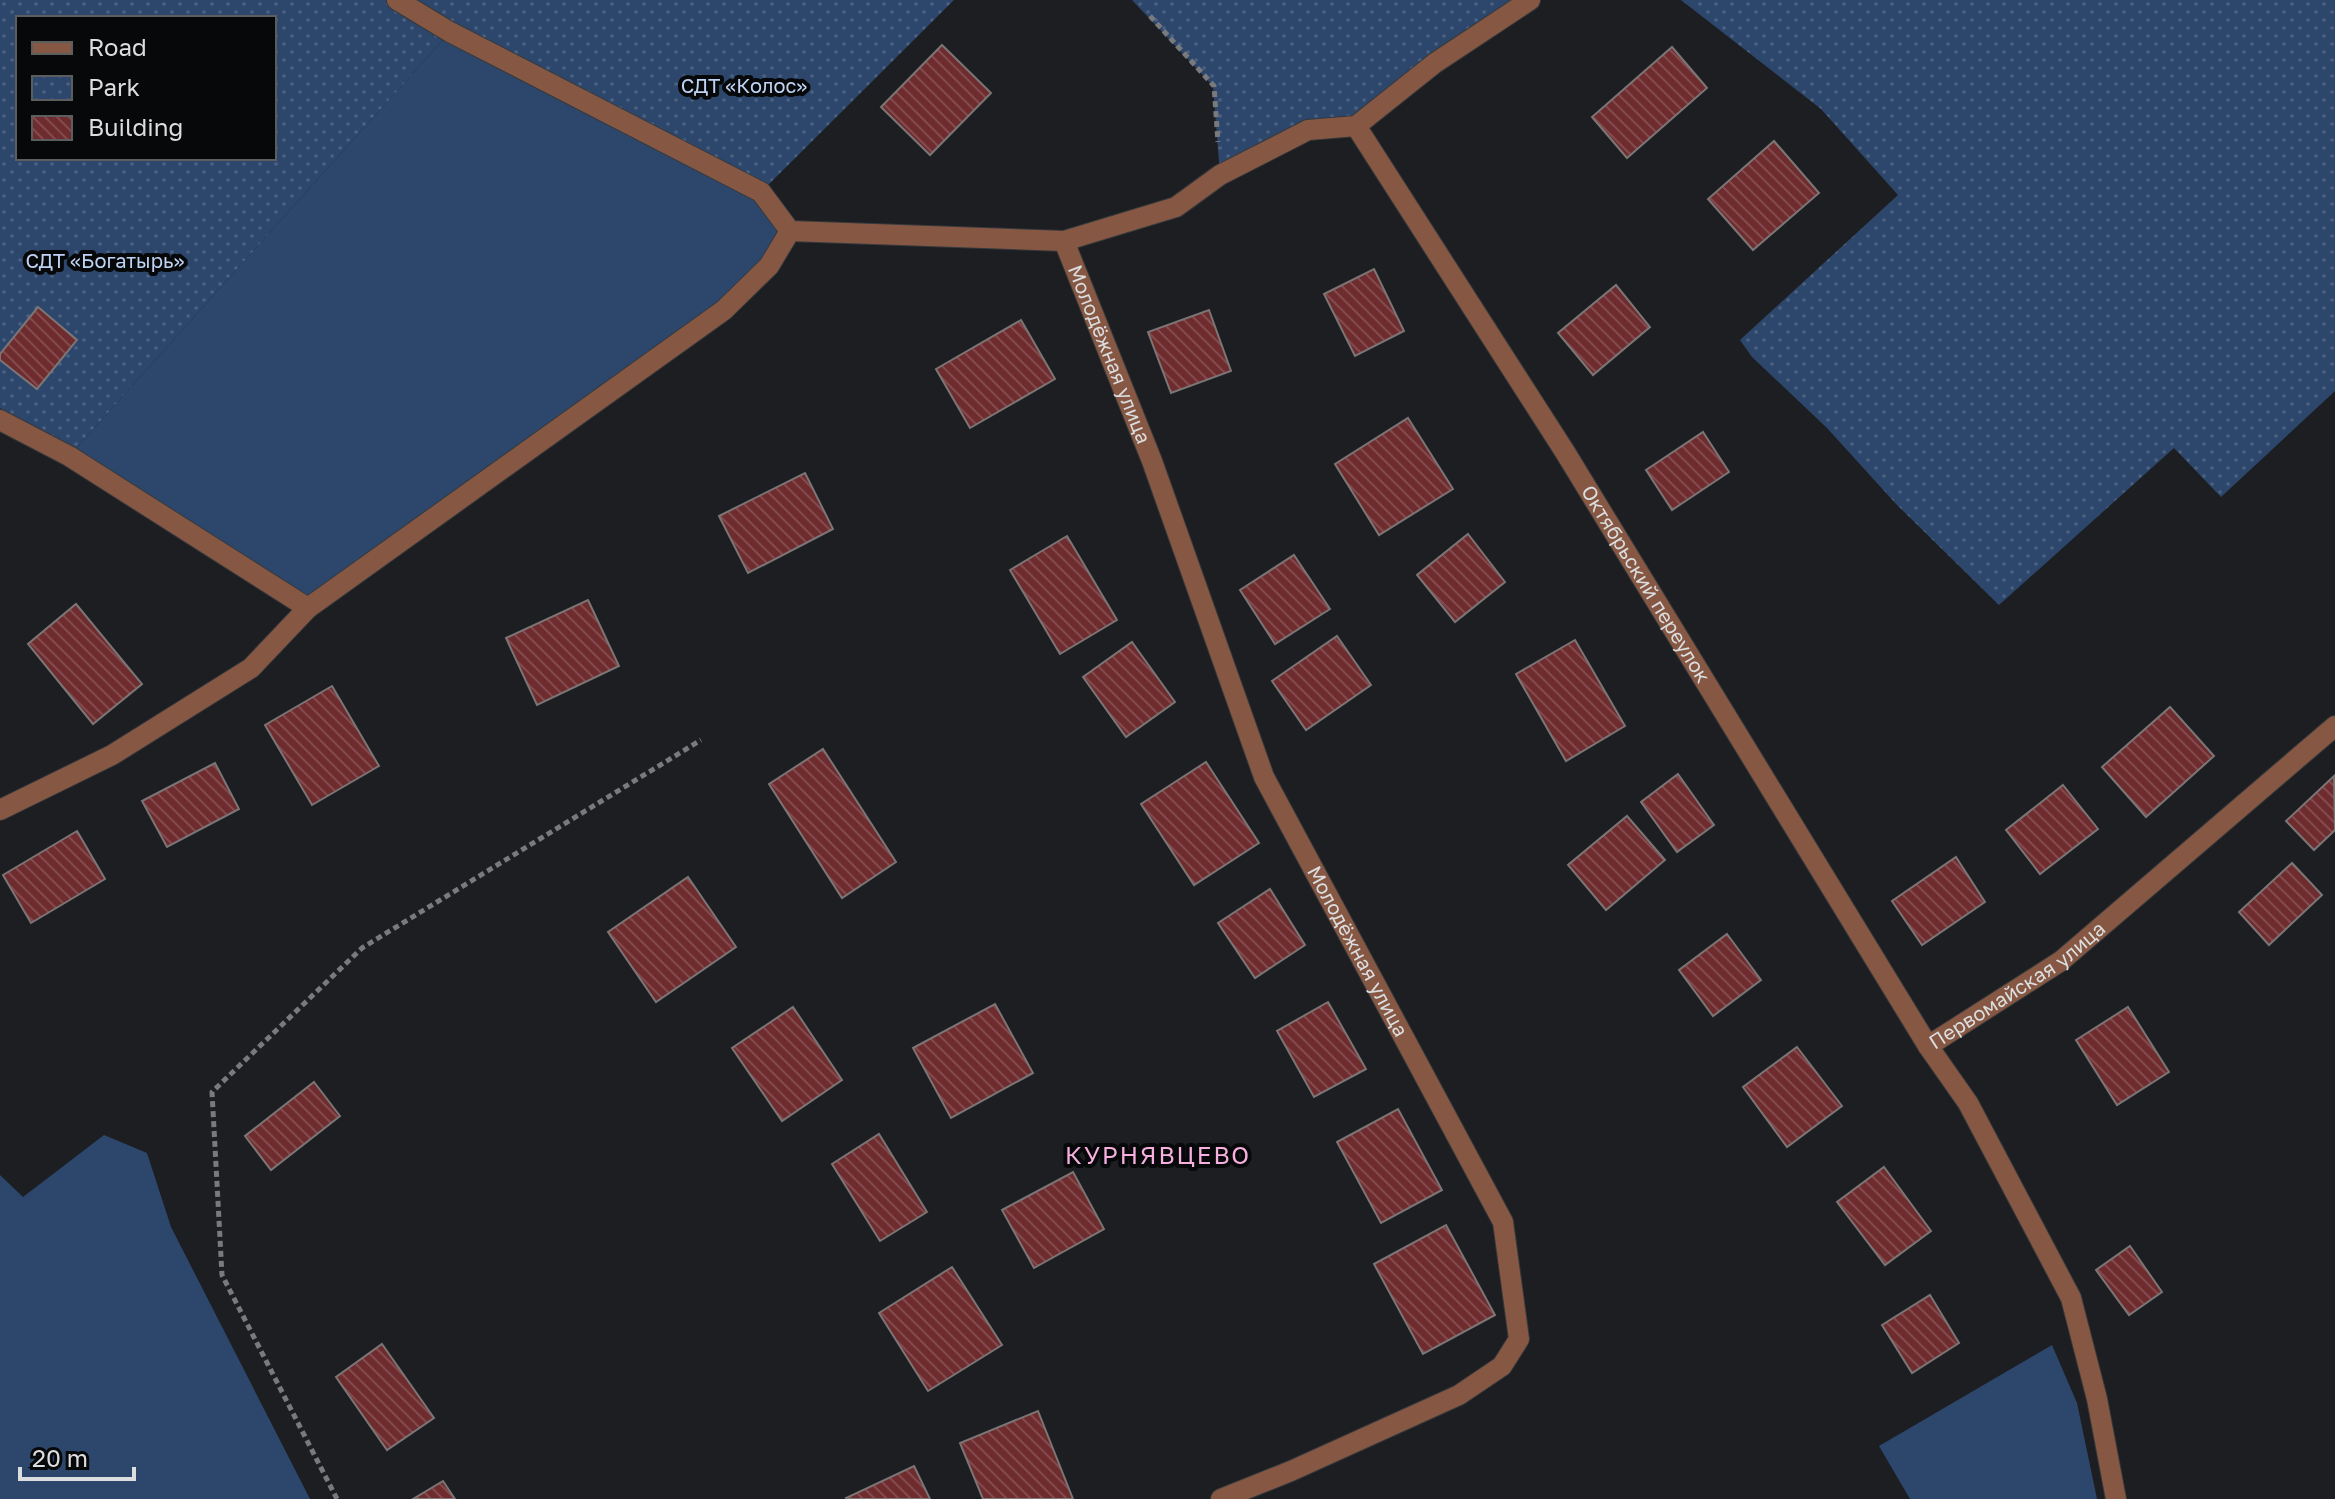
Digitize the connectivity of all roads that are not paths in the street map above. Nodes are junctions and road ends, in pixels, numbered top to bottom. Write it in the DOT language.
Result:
graph roads {
  1 [pos="397,0"];
  2 [pos="1530,0"];
  3 [pos="1356,126"];
  4 [pos="790,231"];
  5 [pos="1064,241"];
  6 [pos="0,420"];
  7 [pos="308,608"];
  8 [pos="2335,726"];
  9 [pos="0,810"];
  10 [pos="1928,1046"];
  11 [pos="1221,1499"];
  12 [pos="2116,1499"];
  1 -- 4 [label="street"];
  2 -- 3 [label="street"];
  3 -- 5 [label="street"];
  3 -- 10 [label="street, Октябрьский переулок"];
  4 -- 5 [label="street"];
  4 -- 7 [label="street"];
  5 -- 11 [label="street, Молодёжная улица"];
  6 -- 7 [label="street"];
  7 -- 9 [label="street"];
  8 -- 10 [label="street, Первомайская улица"];
  10 -- 12 [label="street, Первомайская улица"];
}
